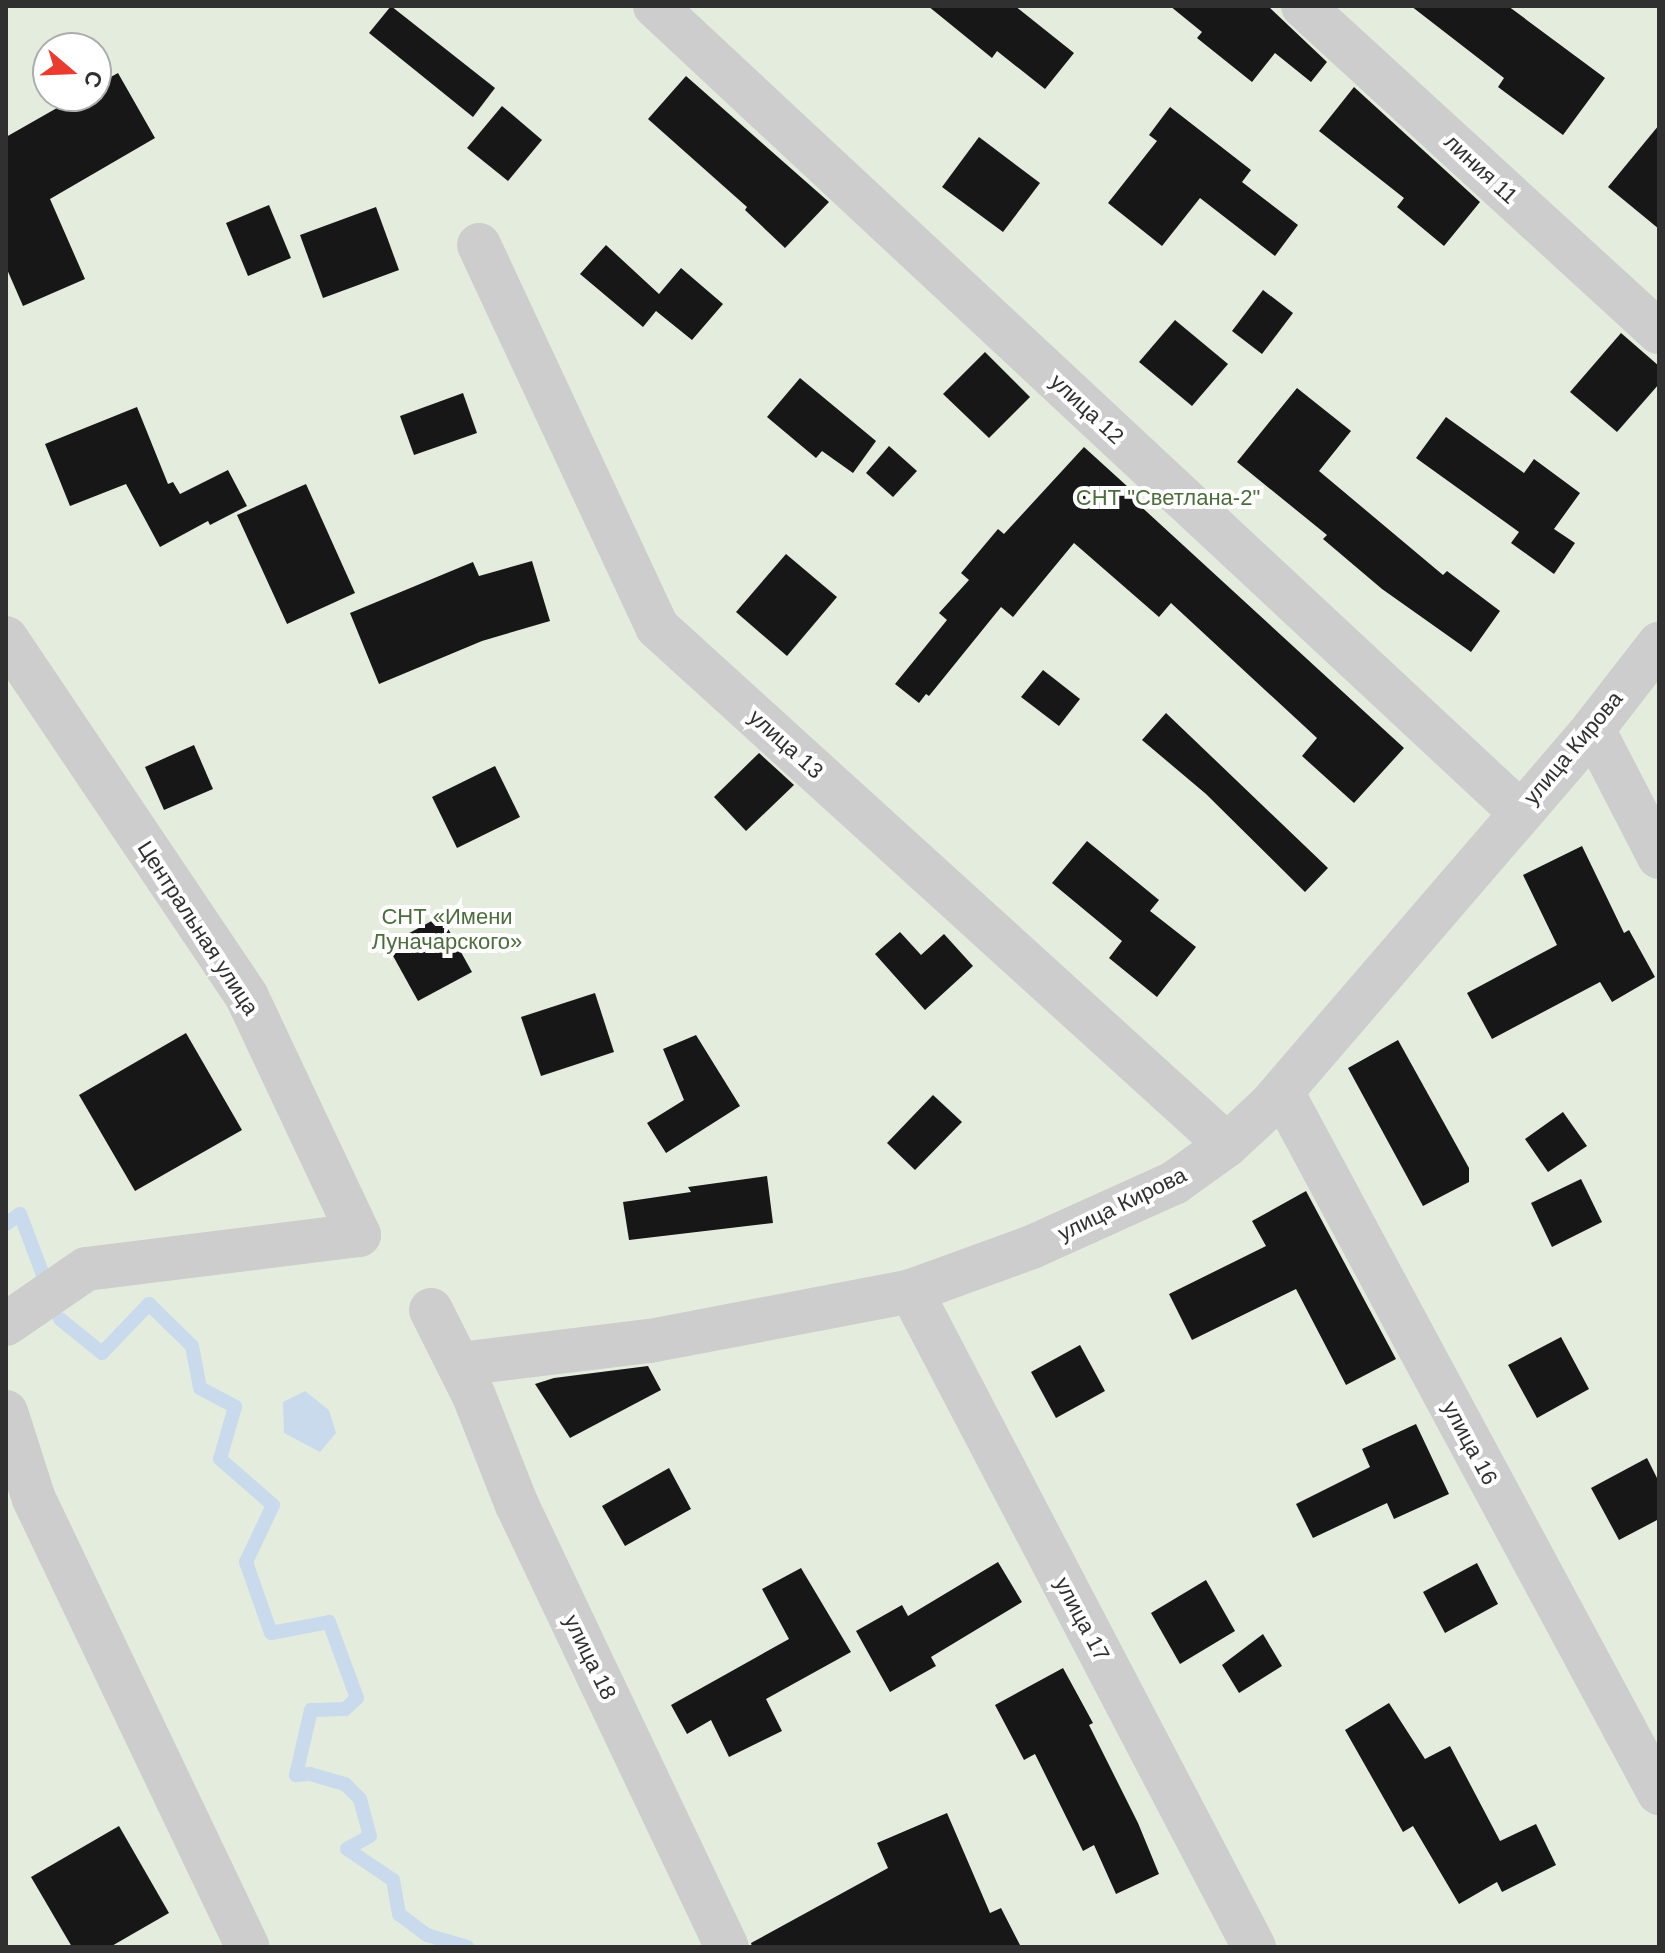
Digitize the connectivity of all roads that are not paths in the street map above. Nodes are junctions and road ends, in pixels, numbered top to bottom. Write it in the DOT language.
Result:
graph roads {
  1 [pos="655,6"];
  2 [pos="1303,6"];
  3 [pos="479,245"];
  4 [pos="1659,332"];
  5 [pos="6,638"];
  6 [pos="1659,644"];
  7 [pos="1593,729"];
  8 [pos="1519,811"];
  9 [pos="1659,857"];
  10 [pos="1282,1092"];
  11 [pos="1227,1145"];
  12 [pos="911,1291"];
  13 [pos="431,1310"];
  14 [pos="6,1324"];
  15 [pos="459,1364"];
  16 [pos="6,1412"];
  17 [pos="1659,1793"];
  18 [pos="248,1947"];
  19 [pos="727,1947"];
  20 [pos="1254,1947"];
  1 -- 8 [label="street, улица 12"];
  2 -- 4 [label="street, линия 11"];
  3 -- 11 [label="street, улица 13"];
  5 -- 14 [label="street, Центральная улица"];
  6 -- 7 [label="street, улица Кирова"];
  7 -- 8 [label="street, улица Кирова"];
  7 -- 9 [label="street"];
  8 -- 10 [label="street, улица Кирова"];
  10 -- 11 [label="street, улица Кирова"];
  10 -- 17 [label="street, улица 16"];
  11 -- 12 [label="street, улица Кирова"];
  12 -- 15 [label="street, улица Кирова"];
  12 -- 20 [label="street, улица 17"];
  13 -- 15 [label="street, улица 18"];
  15 -- 19 [label="street, улица 18"];
  16 -- 18 [label="street"];
}
